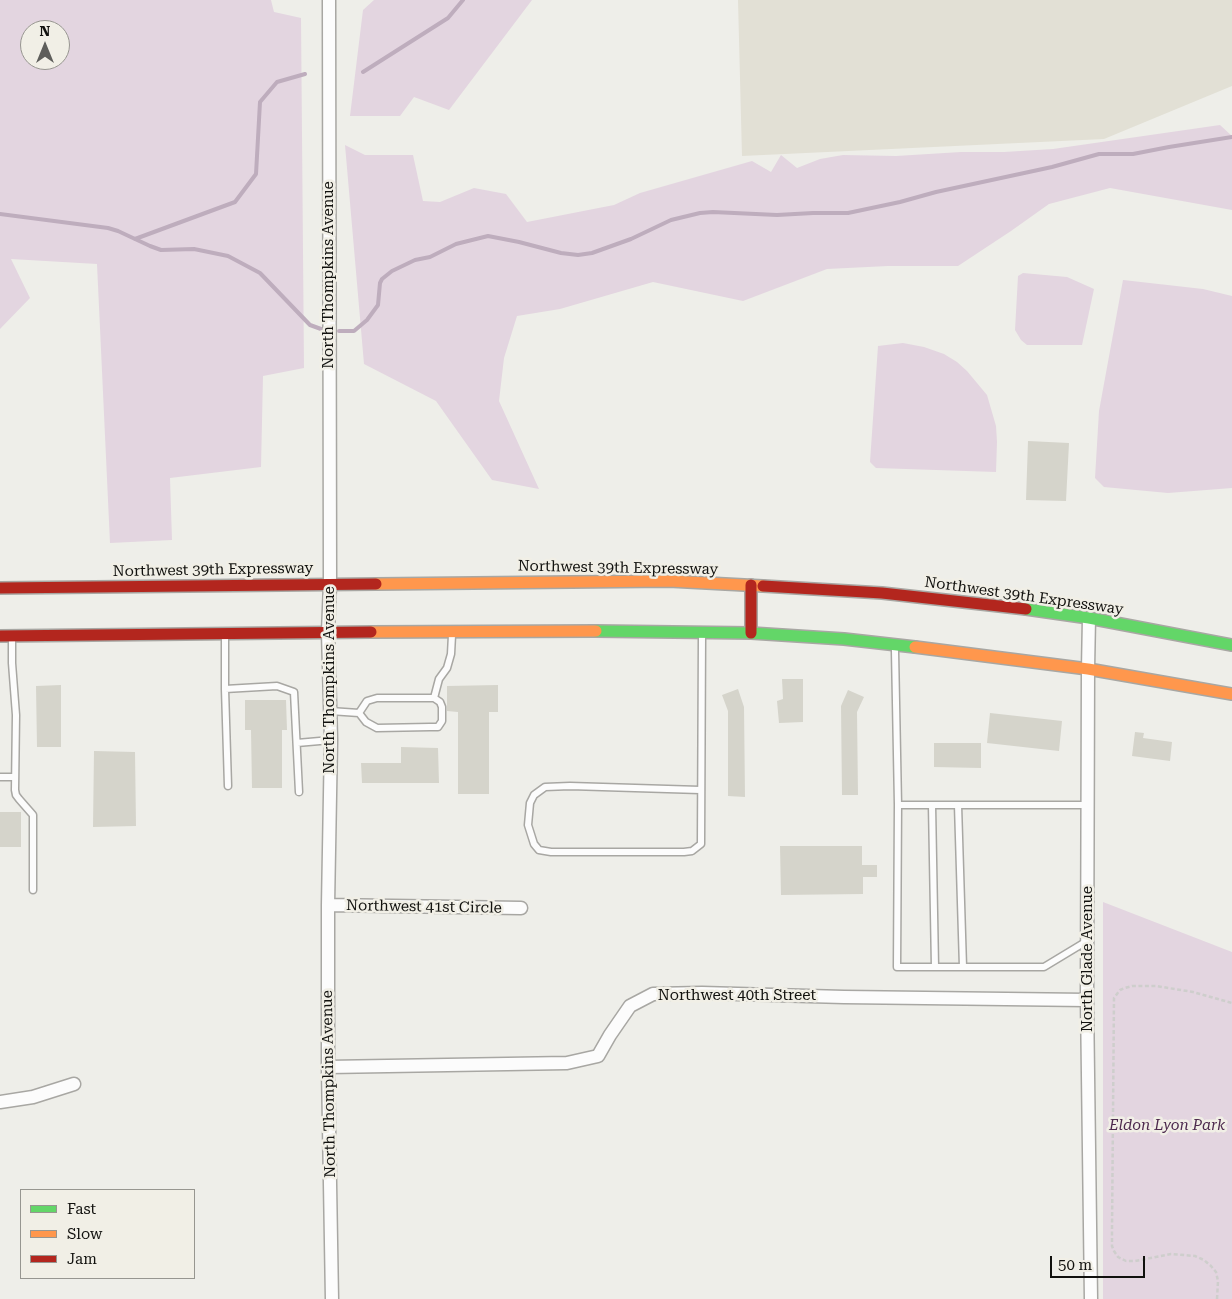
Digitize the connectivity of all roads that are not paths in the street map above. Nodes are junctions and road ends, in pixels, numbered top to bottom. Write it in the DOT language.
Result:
graph roads {
  1 [pos="329,0"];
  2 [pos="330,584"];
  3 [pos="751,585"];
  4 [pos="0,588"];
  5 [pos="1089,618"];
  6 [pos="328,632"];
  7 [pos="453,632"];
  8 [pos="702,632"];
  9 [pos="752,633"];
  10 [pos="224,634"];
  11 [pos="0,636"];
  12 [pos="12,636"];
  13 [pos="895,644"];
  14 [pos="1232,645"];
  15 [pos="1088,669"];
  16 [pos="224,688"];
  17 [pos="1232,694"];
  18 [pos="434,698"];
  19 [pos="330,711"];
  20 [pos="359,713"];
  21 [pos="331,740"];
  22 [pos="297,743"];
  23 [pos="0,777"];
  24 [pos="15,777"];
  25 [pos="228,786"];
  26 [pos="700,790"];
  27 [pos="299,792"];
  28 [pos="898,805"];
  29 [pos="932,805"];
  30 [pos="958,805"];
  31 [pos="1088,805"];
  32 [pos="33,890"];
  33 [pos="328,905"];
  34 [pos="521,908"];
  35 [pos="1088,941"];
  36 [pos="935,967"];
  37 [pos="963,967"];
  38 [pos="1087,1000"];
  39 [pos="328,1067"];
  40 [pos="74,1084"];
  41 [pos="0,1102"];
  42 [pos="332,1299"];
  43 [pos="1091,1299"];
  1 -- 2 [label="street, North Thompkins Avenue"];
  2 -- 3 [label="highway, Northwest 39th Expressway"];
  2 -- 4 [label="highway, Northwest 39th Expressway"];
  2 -- 6 [label="street, North Thompkins Avenue"];
  3 -- 5 [label="highway, Northwest 39th Expressway"];
  3 -- 9 [label="highway"];
  5 -- 14 [label="highway, Northwest 39th Expressway"];
  5 -- 15 [label="street, North Glade Avenue"];
  6 -- 7 [label="highway"];
  6 -- 10 [label="highway"];
  6 -- 19 [label="street, North Thompkins Avenue"];
  7 -- 8 [label="highway"];
  7 -- 18 [label="lane"];
  8 -- 9 [label="highway"];
  8 -- 26 [label="lane"];
  9 -- 13 [label="highway"];
  10 -- 12 [label="highway"];
  10 -- 16 [label="lane"];
  11 -- 12 [label="highway"];
  12 -- 24 [label="lane"];
  13 -- 15 [label="highway"];
  13 -- 28 [label="lane"];
  15 -- 17 [label="highway"];
  15 -- 31 [label="street, North Glade Avenue"];
  16 -- 22 [label="lane"];
  16 -- 25 [label="lane"];
  18 -- 20 [label="lane"];
  18 -- 20 [label="lane"];
  19 -- 20 [label="lane"];
  19 -- 21 [label="street, North Thompkins Avenue"];
  21 -- 22 [label="lane"];
  21 -- 33 [label="street, North Thompkins Avenue"];
  22 -- 27 [label="lane"];
  23 -- 24 [label="lane"];
  24 -- 32 [label="lane"];
  26 -- 26 [label="lane"];
  28 -- 29 [label="lane"];
  28 -- 36 [label="lane"];
  29 -- 30 [label="lane"];
  29 -- 36 [label="lane"];
  30 -- 31 [label="lane"];
  30 -- 37 [label="lane"];
  31 -- 35 [label="street, North Glade Avenue"];
  33 -- 34 [label="street, Northwest 41st Circle"];
  33 -- 39 [label="street, North Thompkins Avenue"];
  35 -- 37 [label="lane"];
  35 -- 38 [label="street, North Glade Avenue"];
  36 -- 37 [label="lane"];
  38 -- 39 [label="street, Northwest 40th Street"];
  38 -- 43 [label="street, North Glade Avenue"];
  39 -- 42 [label="street, North Thompkins Avenue"];
  40 -- 41 [label="street"];
}
